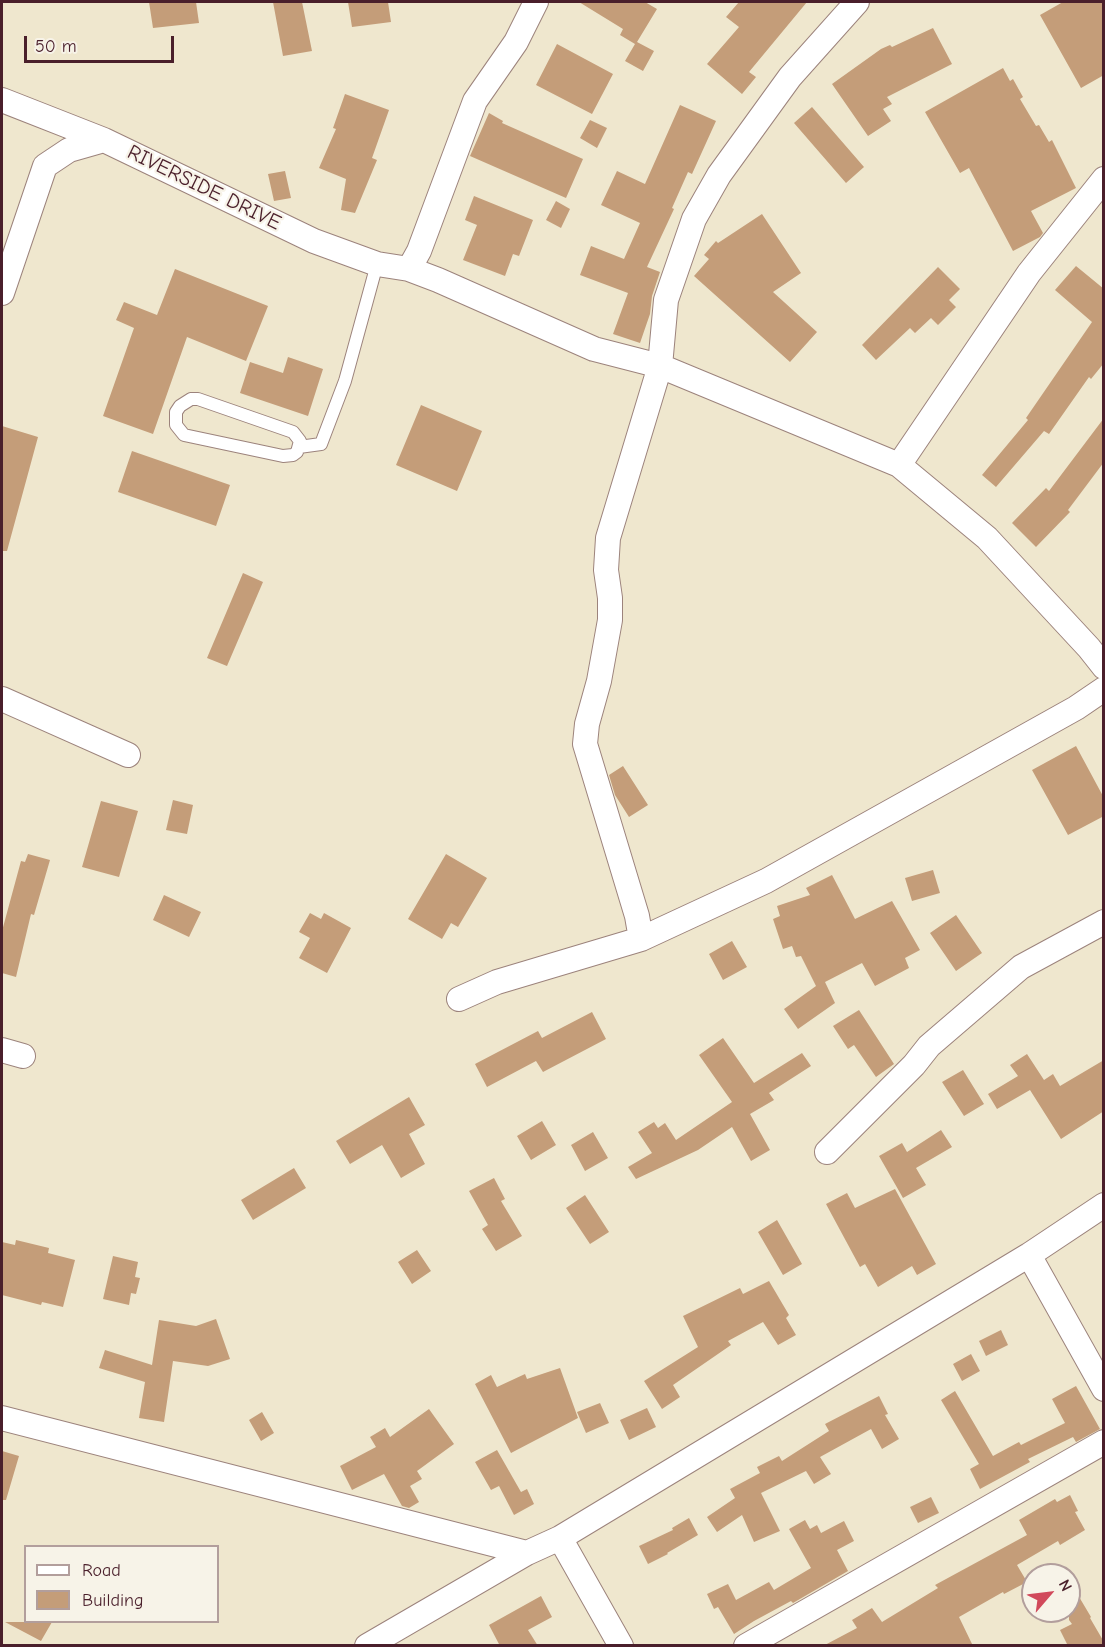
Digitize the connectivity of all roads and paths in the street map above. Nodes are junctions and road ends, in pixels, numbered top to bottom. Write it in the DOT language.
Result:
graph roads {
  1 [pos="536,2"];
  2 [pos="857,2"];
  3 [pos="2,100"];
  4 [pos="104,140"];
  5 [pos="1104,179"];
  6 [pos="377,264"];
  7 [pos="409,270"];
  8 [pos="2,293"];
  9 [pos="660,366"];
  10 [pos="299,447"];
  11 [pos="899,465"];
  12 [pos="1104,667"];
  13 [pos="1104,689"];
  14 [pos="2,699"];
  15 [pos="128,755"];
  16 [pos="1104,922"];
  17 [pos="641,939"];
  18 [pos="459,999"];
  19 [pos="827,1152"];
  20 [pos="1104,1205"];
  21 [pos="1029,1255"];
  22 [pos="1104,1389"];
  23 [pos="2,1418"];
  24 [pos="1104,1442"];
  25 [pos="560,1538"];
  26 [pos="527,1554"];
  27 [pos="367,1646"];
  28 [pos="621,1646"];
  29 [pos="746,1646"];
  1 -- 7 [label="street"];
  2 -- 9 [label="street"];
  3 -- 4 [label="street, RIVERSIDE DRIVE"];
  4 -- 6 [label="street, RIVERSIDE DRIVE"];
  4 -- 8 [label="street"];
  5 -- 11 [label="street"];
  6 -- 7 [label="street, RIVERSIDE DRIVE"];
  6 -- 10 [label="lane"];
  7 -- 9 [label="street, RIVERSIDE DRIVE"];
  9 -- 11 [label="street, RIVERSIDE DRIVE"];
  9 -- 17 [label="street"];
  10 -- 10 [label="lane"];
  11 -- 12 [label="street, RIVERSIDE DRIVE"];
  13 -- 17 [label="street"];
  14 -- 15 [label="street"];
  16 -- 19 [label="street"];
  17 -- 18 [label="street"];
  20 -- 21 [label="street"];
  21 -- 22 [label="street"];
  21 -- 25 [label="street"];
  23 -- 26 [label="street"];
  24 -- 29 [label="street"];
  25 -- 26 [label="street"];
  25 -- 28 [label="street"];
  26 -- 27 [label="street"];
}
